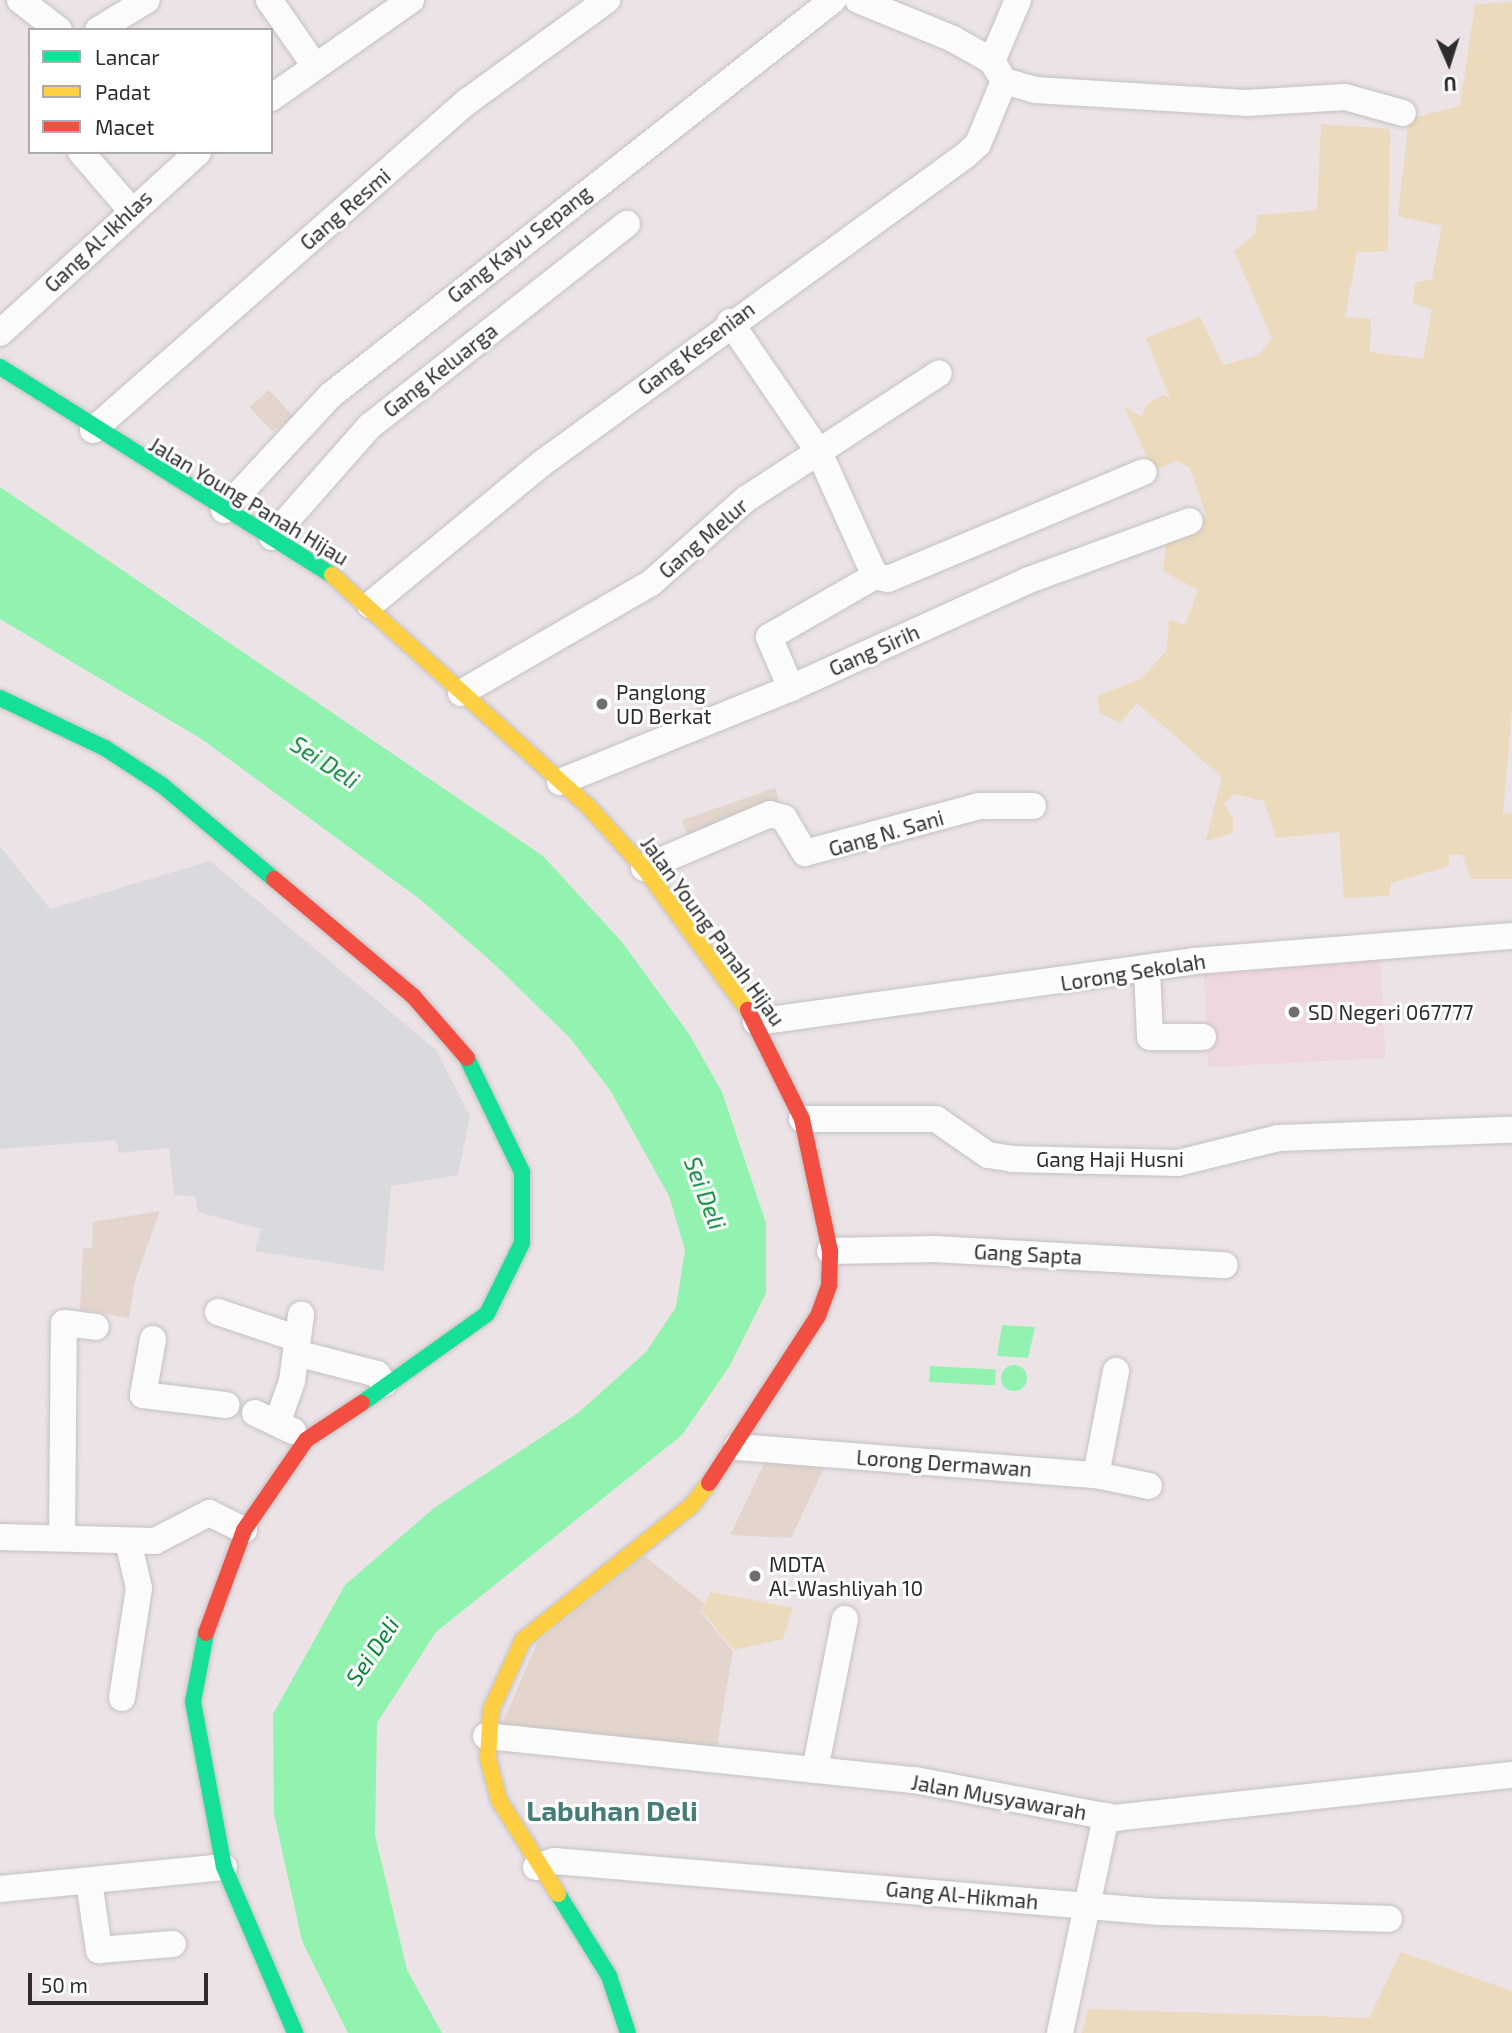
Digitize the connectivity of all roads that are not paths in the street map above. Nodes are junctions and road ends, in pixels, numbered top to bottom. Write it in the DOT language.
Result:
graph roads {
  1 [pos="20,0"];
  2 [pos="147,0"];
  3 [pos="269,0"];
  4 [pos="411,0"];
  5 [pos="607,0"];
  6 [pos="833,0"];
  7 [pos="858,0"];
  8 [pos="1018,0"];
  9 [pos="56,28"];
  10 [pos="101,28"];
  11 [pos="315,66"];
  12 [pos="998,71"];
  13 [pos="273,97"];
  14 [pos="1403,113"];
  15 [pos="83,154"];
  16 [pos="196,154"];
  17 [pos="130,209"];
  18 [pos="627,224"];
  19 [pos="730,322"];
  20 [pos="0,333"];
  21 [pos="0,367"];
  22 [pos="939,373"];
  23 [pos="93,430"];
  24 [pos="820,452"];
  25 [pos="1144,472"];
  26 [pos="224,510"];
  27 [pos="1189,521"];
  28 [pos="272,537"];
  29 [pos="875,576"];
  30 [pos="370,604"];
  31 [pos="792,688"];
  32 [pos="461,693"];
  33 [pos="2,701"];
  34 [pos="560,782"];
  35 [pos="1033,806"];
  36 [pos="644,868"];
  37 [pos="1512,936"];
  38 [pos="1147,970"];
  39 [pos="756,1022"];
  40 [pos="1203,1037"];
  41 [pos="802,1119"];
  42 [pos="1512,1130"];
  43 [pos="830,1251"];
  44 [pos="1225,1265"];
  45 [pos="218,1312"];
  46 [pos="96,1327"];
  47 [pos="299,1336"];
  48 [pos="153,1339"];
  49 [pos="1116,1371"];
  50 [pos="384,1384"];
  51 [pos="226,1405"];
  52 [pos="306,1440"];
  53 [pos="737,1447"];
  54 [pos="1096,1475"];
  55 [pos="1149,1486"];
  56 [pos="244,1530"];
  57 [pos="0,1537"];
  58 [pos="62,1538"];
  59 [pos="128,1541"];
  60 [pos="845,1619"];
  61 [pos="122,1698"];
  62 [pos="486,1737"];
  63 [pos="816,1770"];
  64 [pos="1512,1775"];
  65 [pos="1106,1816"];
  66 [pos="223,1867"];
  67 [pos="536,1867"];
  68 [pos="89,1881"];
  69 [pos="0,1889"];
  70 [pos="1087,1905"];
  71 [pos="1389,1919"];
  72 [pos="173,1944"];
  73 [pos="295,2033"];
  74 [pos="628,2033"];
  75 [pos="1060,2033"];
  1 -- 9 [label="street"];
  2 -- 10 [label="street"];
  3 -- 11 [label="street"];
  4 -- 11 [label="street"];
  5 -- 23 [label="street, Gang Resmi"];
  6 -- 26 [label="street, Gang Kayu Sepang"];
  7 -- 12 [label="street"];
  8 -- 12 [label="street, Gang Kesenian"];
  11 -- 13 [label="street"];
  12 -- 14 [label="street"];
  12 -- 19 [label="street, Gang Kesenian"];
  15 -- 17 [label="street"];
  16 -- 17 [label="street, Gang Al-Ikhlas"];
  17 -- 20 [label="street, Gang Al-Ikhlas"];
  18 -- 28 [label="street, Gang Keluarga"];
  19 -- 24 [label="street"];
  19 -- 30 [label="street, Gang Kesenian"];
  21 -- 23 [label="street, Jalan Young Panah Hijau"];
  22 -- 24 [label="street, Gang Melur"];
  23 -- 26 [label="street, Jalan Young Panah Hijau"];
  24 -- 29 [label="street"];
  24 -- 32 [label="street, Gang Melur"];
  25 -- 29 [label="street"];
  26 -- 28 [label="street, Jalan Young Panah Hijau"];
  27 -- 31 [label="street, Gang Sirih"];
  28 -- 30 [label="street, Jalan Young Panah Hijau"];
  29 -- 31 [label="street"];
  30 -- 32 [label="street, Jalan Young Panah Hijau"];
  31 -- 34 [label="street, Gang Sirih"];
  32 -- 34 [label="street, Jalan Young Panah Hijau"];
  33 -- 50 [label="street"];
  34 -- 36 [label="street, Jalan Young Panah Hijau"];
  35 -- 36 [label="street, Gang N. Sani"];
  36 -- 39 [label="street, Jalan Young Panah Hijau"];
  37 -- 38 [label="street, Lorong Sekolah"];
  38 -- 39 [label="street, Lorong Sekolah"];
  38 -- 40 [label="street"];
  39 -- 41 [label="street, Jalan Young Panah Hijau"];
  41 -- 42 [label="street, Gang Haji Husni"];
  41 -- 43 [label="street, Jalan Young Panah Hijau"];
  43 -- 44 [label="street, Gang Sapta"];
  43 -- 53 [label="street, Jalan Young Panah Hijau"];
  45 -- 47 [label="street"];
  46 -- 58 [label="street"];
  47 -- 50 [label="street"];
  47 -- 52 [label="street"];
  48 -- 51 [label="street"];
  49 -- 54 [label="street"];
  50 -- 52 [label="street"];
  52 -- 56 [label="street"];
  53 -- 54 [label="street, Lorong Dermawan"];
  53 -- 62 [label="street, Jalan Young Panah Hijau"];
  54 -- 55 [label="street, Lorong Dermawan"];
  56 -- 59 [label="street"];
  56 -- 66 [label="street"];
  57 -- 58 [label="street"];
  58 -- 59 [label="street"];
  59 -- 61 [label="street"];
  60 -- 63 [label="street"];
  62 -- 63 [label="street, Jalan Musyawarah"];
  62 -- 67 [label="street, Jalan Young Panah Hijau"];
  63 -- 65 [label="street, Jalan Musyawarah"];
  64 -- 65 [label="street, Jalan Musyawarah"];
  65 -- 70 [label="street"];
  66 -- 68 [label="street"];
  66 -- 73 [label="street"];
  67 -- 70 [label="street, Gang Al-Hikmah"];
  67 -- 74 [label="street, Jalan Young Panah Hijau"];
  68 -- 69 [label="street"];
  68 -- 72 [label="street"];
  70 -- 71 [label="street, Gang Al-Hikmah"];
  70 -- 75 [label="street"];
}
